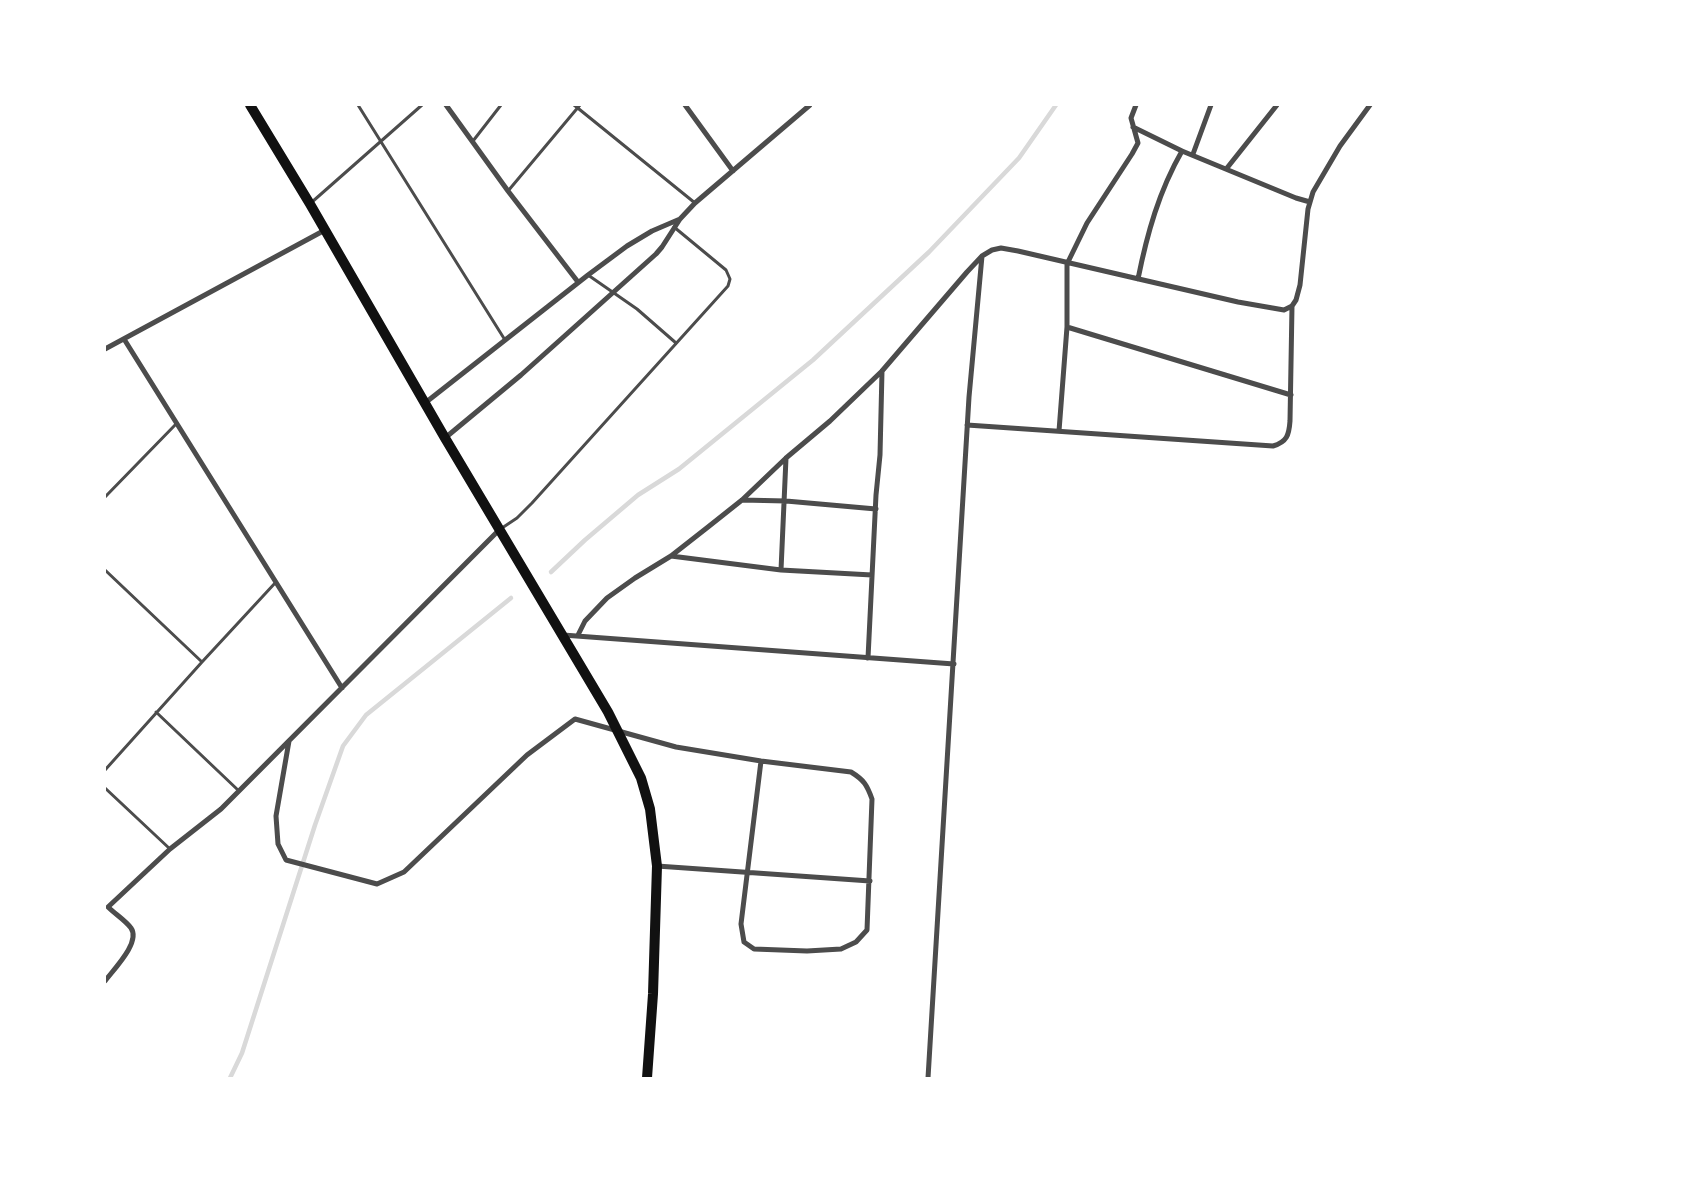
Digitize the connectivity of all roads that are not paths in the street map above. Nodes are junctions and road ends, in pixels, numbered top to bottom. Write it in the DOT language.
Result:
graph roads {
  1 [pos="250,105"];
  2 [pos="358,105"];
  3 [pos="422,105"];
  4 [pos="446,105"];
  5 [pos="501,105"];
  6 [pos="574,105"];
  7 [pos="685,105"];
  8 [pos="797,105"];
  9 [pos="810,105"];
  10 [pos="1136,105"];
  11 [pos="1211,105"];
  12 [pos="1277,105"];
  13 [pos="1370,105"];
  14 [pos="578,107"];
  15 [pos="801,112"];
  16 [pos="1133,127"];
  17 [pos="473,141"];
  18 [pos="382,142"];
  19 [pos="1182,151"];
  20 [pos="1193,154"];
  21 [pos="1227,168"];
  22 [pos="732,171"];
  23 [pos="508,191"];
  24 [pos="1310,202"];
  25 [pos="695,203"];
  26 [pos="310,204"];
  27 [pos="680,219"];
  28 [pos="670,223"];
  29 [pos="675,227"];
  30 [pos="325,230"];
  31 [pos="982,256"];
  32 [pos="1067,264"];
  33 [pos="588,274"];
  34 [pos="1138,279"];
  35 [pos="578,282"];
  36 [pos="613,292"];
  37 [pos="1292,306"];
  38 [pos="1067,327"];
  39 [pos="124,339"];
  40 [pos="505,340"];
  41 [pos="676,342"];
  42 [pos="105,349"];
  43 [pos="882,371"];
  44 [pos="1291,395"];
  45 [pos="425,403"];
  46 [pos="177,423"];
  47 [pos="967,425"];
  48 [pos="1060,431"];
  49 [pos="445,438"];
  50 [pos="786,458"];
  51 [pos="105,497"];
  52 [pos="742,500"];
  53 [pos="786,501"];
  54 [pos="876,510"];
  55 [pos="500,530"];
  56 [pos="671,556"];
  57 [pos="105,570"];
  58 [pos="781,570"];
  59 [pos="872,575"];
  60 [pos="276,582"];
  61 [pos="562,635"];
  62 [pos="578,635"];
  63 [pos="868,658"];
  64 [pos="202,662"];
  65 [pos="954,664"];
  66 [pos="342,688"];
  67 [pos="156,712"];
  68 [pos="618,731"];
  69 [pos="289,741"];
  70 [pos="760,762"];
  71 [pos="105,770"];
  72 [pos="105,788"];
  73 [pos="239,791"];
  74 [pos="170,849"];
  75 [pos="657,866"];
  76 [pos="747,872"];
  77 [pos="870,881"];
  78 [pos="106,906"];
  79 [pos="105,980"];
  80 [pos="646,1078"];
  81 [pos="928,1078"];
  1 -- 26 [label="main road"];
  2 -- 18 [label="lane"];
  3 -- 18 [label="lane"];
  4 -- 17 [label="street"];
  5 -- 17 [label="lane"];
  6 -- 14 [label="lane"];
  7 -- 22 [label="street"];
  8 -- 15 [label="street"];
  9 -- 15 [label="street"];
  10 -- 16 [label="street"];
  11 -- 20 [label="street"];
  12 -- 21 [label="street"];
  13 -- 24 [label="street"];
  14 -- 23 [label="lane"];
  14 -- 25 [label="lane"];
  15 -- 22 [label="street"];
  16 -- 19 [label="street"];
  16 -- 32 [label="street"];
  17 -- 23 [label="street"];
  18 -- 26 [label="lane"];
  18 -- 40 [label="lane"];
  19 -- 20 [label="street"];
  19 -- 34 [label="street"];
  20 -- 21 [label="street"];
  21 -- 24 [label="street"];
  22 -- 25 [label="street"];
  23 -- 35 [label="street"];
  24 -- 37 [label="street"];
  25 -- 27 [label="street"];
  26 -- 30 [label="main road"];
  27 -- 28 [label="street"];
  27 -- 29 [label="street"];
  28 -- 29 [label="lane"];
  28 -- 33 [label="street"];
  29 -- 36 [label="street"];
  29 -- 41 [label="lane"];
  30 -- 39 [label="street"];
  30 -- 45 [label="main road"];
  31 -- 32 [label="street"];
  31 -- 43 [label="street"];
  31 -- 47 [label="street"];
  32 -- 34 [label="street"];
  32 -- 38 [label="street"];
  33 -- 35 [label="street"];
  33 -- 36 [label="lane"];
  34 -- 37 [label="street"];
  35 -- 40 [label="street"];
  36 -- 41 [label="lane"];
  36 -- 49 [label="street"];
  37 -- 44 [label="street"];
  38 -- 44 [label="street"];
  38 -- 48 [label="street"];
  39 -- 42 [label="street"];
  39 -- 46 [label="street"];
  40 -- 45 [label="street"];
  41 -- 55 [label="lane"];
  43 -- 50 [label="street"];
  43 -- 54 [label="street"];
  44 -- 48 [label="street"];
  45 -- 49 [label="main road"];
  46 -- 51 [label="lane"];
  46 -- 60 [label="street"];
  47 -- 48 [label="street"];
  47 -- 65 [label="street"];
  49 -- 55 [label="main road"];
  50 -- 52 [label="street"];
  50 -- 53 [label="street"];
  52 -- 53 [label="street"];
  52 -- 56 [label="street"];
  53 -- 54 [label="street"];
  53 -- 58 [label="street"];
  54 -- 59 [label="street"];
  55 -- 61 [label="main road"];
  55 -- 66 [label="street"];
  56 -- 58 [label="street"];
  56 -- 62 [label="street"];
  57 -- 64 [label="lane"];
  58 -- 59 [label="street"];
  59 -- 63 [label="street"];
  60 -- 64 [label="lane"];
  60 -- 66 [label="street"];
  61 -- 62 [label="street"];
  61 -- 68 [label="main road"];
  62 -- 63 [label="street"];
  63 -- 65 [label="street"];
  64 -- 67 [label="lane"];
  65 -- 81 [label="street"];
  66 -- 69 [label="street"];
  67 -- 71 [label="lane"];
  67 -- 73 [label="lane"];
  68 -- 69 [label="street"];
  68 -- 70 [label="street"];
  68 -- 75 [label="main road"];
  69 -- 73 [label="street"];
  70 -- 76 [label="street"];
  70 -- 77 [label="street"];
  72 -- 74 [label="lane"];
  73 -- 74 [label="street"];
  74 -- 78 [label="street"];
  75 -- 76 [label="street"];
  75 -- 80 [label="main road"];
  76 -- 77 [label="street"];
  76 -- 77 [label="street"];
  78 -- 79 [label="street"];
}
